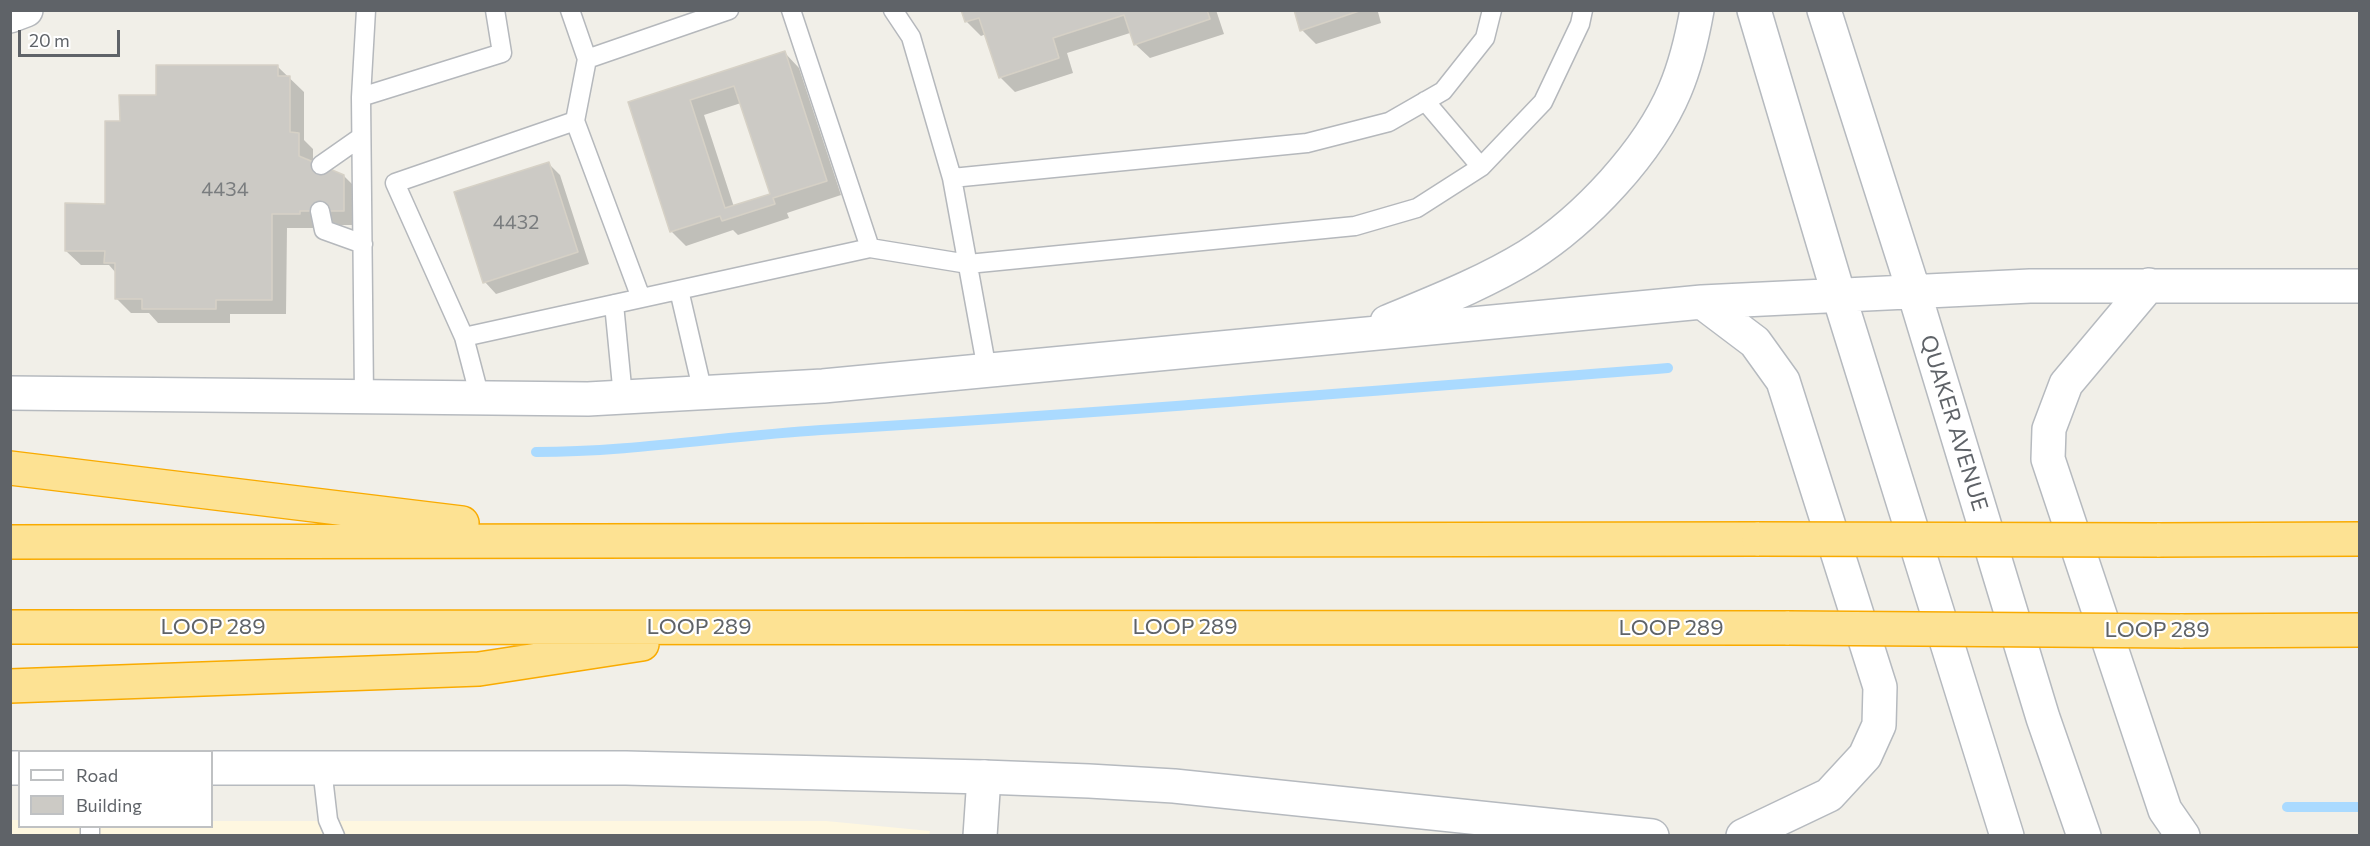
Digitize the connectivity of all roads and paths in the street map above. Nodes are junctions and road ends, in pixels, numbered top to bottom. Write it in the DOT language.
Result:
graph roads {
  1 [pos="26,10"];
  2 [pos="366,10"];
  3 [pos="495,10"];
  4 [pos="570,10"];
  5 [pos="729,10"];
  6 [pos="791,10"];
  7 [pos="893,10"];
  8 [pos="1492,10"];
  9 [pos="1583,10"];
  10 [pos="1697,10"];
  11 [pos="1754,10"];
  12 [pos="1824,10"];
  13 [pos="10,16"];
  14 [pos="587,59"];
  15 [pos="361,97"];
  16 [pos="1425,101"];
  17 [pos="575,121"];
  18 [pos="361,137"];
  19 [pos="321,165"];
  20 [pos="1480,167"];
  21 [pos="952,178"];
  22 [pos="320,211"];
  23 [pos="363,244"];
  24 [pos="870,248"];
  25 [pos="968,264"];
  26 [pos="2149,285"];
  27 [pos="2360,286"];
  28 [pos="679,290"];
  29 [pos="1914,292"];
  30 [pos="1839,296"];
  31 [pos="641,298"];
  32 [pos="1702,302"];
  33 [pos="614,304"];
  34 [pos="1356,335"];
  35 [pos="464,337"];
  36 [pos="987,370"];
  37 [pos="10,393"];
  38 [pos="703,393"];
  39 [pos="364,397"];
  40 [pos="623,397"];
  41 [pos="480,398"];
  42 [pos="10,468"];
  43 [pos="582,539"];
  44 [pos="2360,539"];
  45 [pos="10,542"];
  46 [pos="10,627"];
  47 [pos="748,627"];
  48 [pos="2360,630"];
  49 [pos="10,686"];
  50 [pos="213,768"];
  51 [pos="322,768"];
  52 [pos="984,777"];
  53 [pos="335,836"];
  54 [pos="981,836"];
  55 [pos="1652,836"];
  56 [pos="1743,836"];
  57 [pos="2007,836"];
  58 [pos="2084,836"];
  59 [pos="2183,836"];
  1 -- 13 [label="main road"];
  2 -- 15 [label="lane"];
  3 -- 15 [label="lane"];
  4 -- 14 [label="lane"];
  5 -- 14 [label="lane"];
  6 -- 24 [label="lane"];
  7 -- 21 [label="lane"];
  8 -- 16 [label="lane"];
  9 -- 20 [label="lane"];
  10 -- 34 [label="main road"];
  11 -- 30 [label="main road"];
  12 -- 29 [label="main road, QUAKER AVENUE"];
  14 -- 17 [label="lane"];
  15 -- 18 [label="lane"];
  16 -- 20 [label="lane"];
  16 -- 21 [label="lane"];
  17 -- 31 [label="lane"];
  17 -- 35 [label="lane"];
  18 -- 19 [label="lane"];
  18 -- 23 [label="lane"];
  20 -- 25 [label="lane"];
  21 -- 25 [label="lane"];
  22 -- 23 [label="lane"];
  23 -- 39 [label="lane"];
  24 -- 25 [label="lane"];
  24 -- 28 [label="lane"];
  25 -- 36 [label="lane"];
  26 -- 27 [label="main road"];
  26 -- 29 [label="main road"];
  26 -- 59 [label="main road"];
  28 -- 31 [label="lane"];
  28 -- 38 [label="lane"];
  29 -- 30 [label="main road"];
  29 -- 58 [label="main road, QUAKER AVENUE"];
  30 -- 32 [label="main road"];
  30 -- 57 [label="main road"];
  31 -- 33 [label="lane"];
  32 -- 34 [label="main road"];
  32 -- 56 [label="main road"];
  33 -- 35 [label="lane"];
  33 -- 40 [label="lane"];
  34 -- 36 [label="main road"];
  35 -- 41 [label="lane"];
  36 -- 38 [label="main road"];
  37 -- 39 [label="main road"];
  38 -- 40 [label="main road"];
  39 -- 41 [label="main road"];
  40 -- 41 [label="main road"];
  42 -- 43 [label="highway"];
  43 -- 44 [label="highway, bridge"];
  43 -- 45 [label="highway"];
  46 -- 47 [label="highway, LOOP 289"];
  47 -- 48 [label="highway, LOOP 289, bridge"];
  47 -- 49 [label="highway"];
  50 -- 51 [label="main road"];
  51 -- 52 [label="main road"];
  51 -- 53 [label="lane"];
  52 -- 54 [label="main road"];
  52 -- 55 [label="main road"];
}
